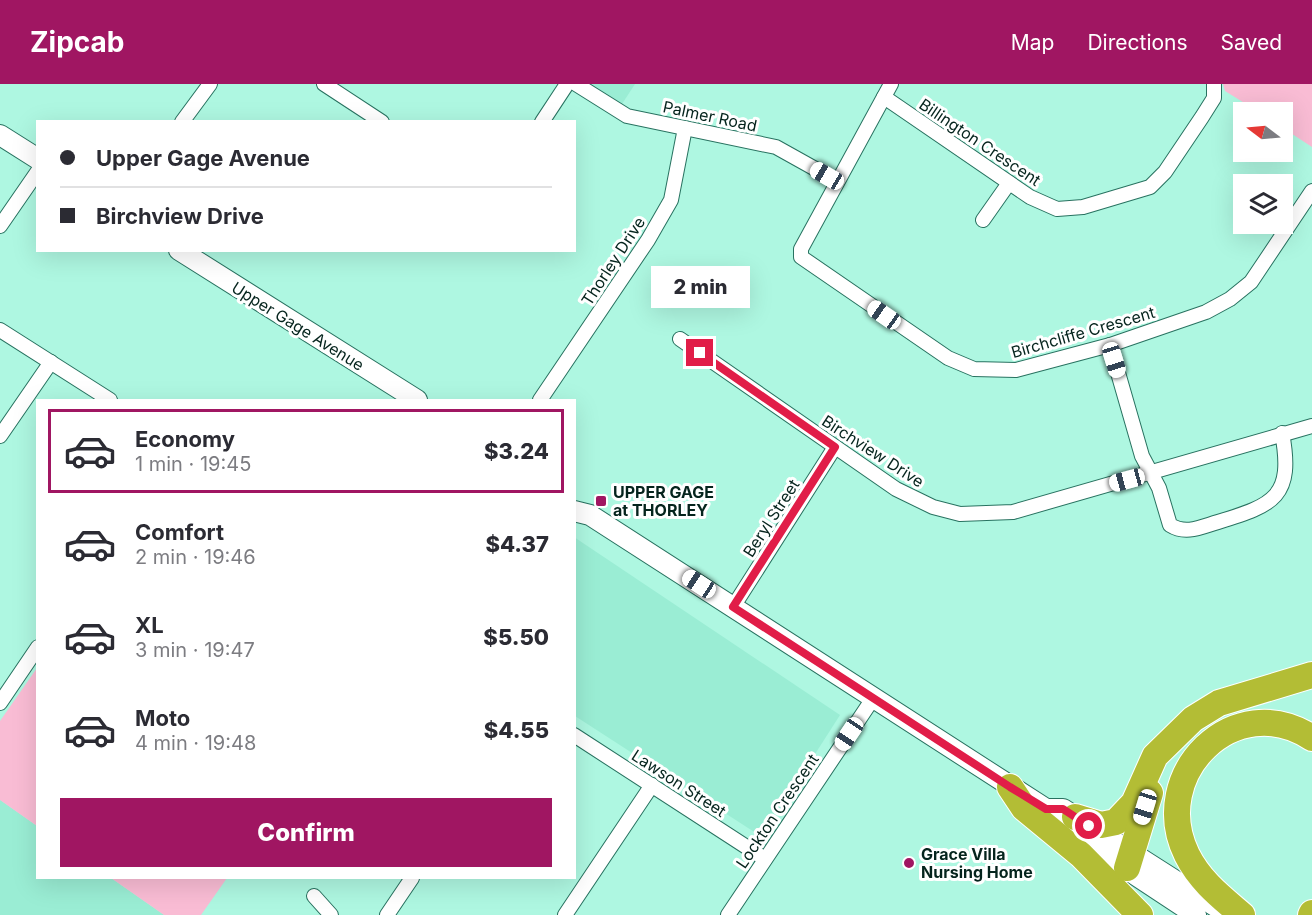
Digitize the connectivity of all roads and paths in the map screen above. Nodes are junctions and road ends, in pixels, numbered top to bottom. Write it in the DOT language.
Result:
graph roads {
  1 [pos="210,84"];
  2 [pos="324,84"];
  3 [pos="567,84"];
  4 [pos="576,84"];
  5 [pos="891,84"];
  6 [pos="1214,84"];
  7 [pos="884,98"];
  8 [pos="364,117"];
  9 [pos="183,120"];
  10 [pos="543,120"];
  11 [pos="685,128"];
  12 [pos="0,135"];
  13 [pos="36,158"];
  14 [pos="36,174"];
  15 [pos="837,181"];
  16 [pos="1009,183"];
  17 [pos="1312,191"];
  18 [pos="983,220"];
  19 [pos="0,226"];
  20 [pos="182,252"];
  21 [pos="0,330"];
  22 [pos="681,339"];
  23 [pos="1110,345"];
  24 [pos="51,362"];
  25 [pos="108,399"];
  26 [pos="415,399"];
  27 [pos="541,399"];
  28 [pos="1312,426"];
  29 [pos="1282,433"];
  30 [pos="0,436"];
  31 [pos="835,447"];
  32 [pos="1150,474"];
  33 [pos="576,499"];
  34 [pos="582,513"];
  35 [pos="733,607"];
  36 [pos="36,650"];
  37 [pos="1312,675"];
  38 [pos="874,696"];
  39 [pos="2,697"];
  40 [pos="576,736"];
  41 [pos="1312,738"];
  42 [pos="1167,745"];
  43 [pos="652,785"];
  44 [pos="1010,787"];
  45 [pos="1046,809"];
  46 [pos="1075,817"];
  47 [pos="765,859"];
  48 [pos="1129,861"];
  49 [pos="411,879"];
  50 [pos="314,896"];
  51 [pos="331,915"];
  52 [pos="387,915"];
  53 [pos="565,915"];
  54 [pos="728,915"];
  55 [pos="1140,915"];
  56 [pos="1196,915"];
  57 [pos="1229,915"];
  58 [pos="1242,915"];
  1 -- 9 [label="street"];
  2 -- 8 [label="street"];
  3 -- 10 [label="street"];
  4 -- 11 [label="street, Palmer Road"];
  5 -- 7 [label="street"];
  6 -- 16 [label="street, Billington Crescent"];
  7 -- 15 [label="street"];
  7 -- 16 [label="street, Billington Crescent"];
  11 -- 15 [label="street, Palmer Road"];
  11 -- 27 [label="street, Thorley Drive"];
  12 -- 13 [label="main road"];
  14 -- 19 [label="street"];
  15 -- 23 [label="street, Birchcliffe Crescent"];
  16 -- 18 [label="street"];
  17 -- 23 [label="street, Birchcliffe Crescent"];
  20 -- 26 [label="main road, Upper Gage Avenue"];
  21 -- 24 [label="street"];
  22 -- 31 [label="street, Birchview Drive"];
  23 -- 32 [label="street"];
  24 -- 25 [label="street"];
  24 -- 30 [label="street"];
  28 -- 29 [label="street, Birchview Drive"];
  29 -- 32 [label="street, Birchview Drive"];
  29 -- 32 [label="street"];
  31 -- 32 [label="street, Birchview Drive"];
  31 -- 35 [label="street, Beryl Street"];
  33 -- 34 [label="main road"];
  34 -- 35 [label="main road"];
  35 -- 38 [label="main road"];
  36 -- 39 [label="street"];
  37 -- 42 [label="highway"];
  38 -- 44 [label="main road"];
  38 -- 47 [label="street, Lockton Crescent"];
  40 -- 43 [label="street, Lawson Street"];
  41 -- 58 [label="highway"];
  42 -- 46 [label="highway"];
  42 -- 48 [label="highway"];
  43 -- 47 [label="street, Lawson Street"];
  43 -- 53 [label="street"];
  44 -- 45 [label="main road"];
  44 -- 55 [label="highway"];
  45 -- 46 [label="main road"];
  45 -- 48 [label="main road"];
  46 -- 48 [label="main road"];
  47 -- 54 [label="street, Lockton Crescent"];
  48 -- 56 [label="main road"];
  48 -- 57 [label="main road"];
  49 -- 52 [label="street"];
  50 -- 51 [label="street"];
}
